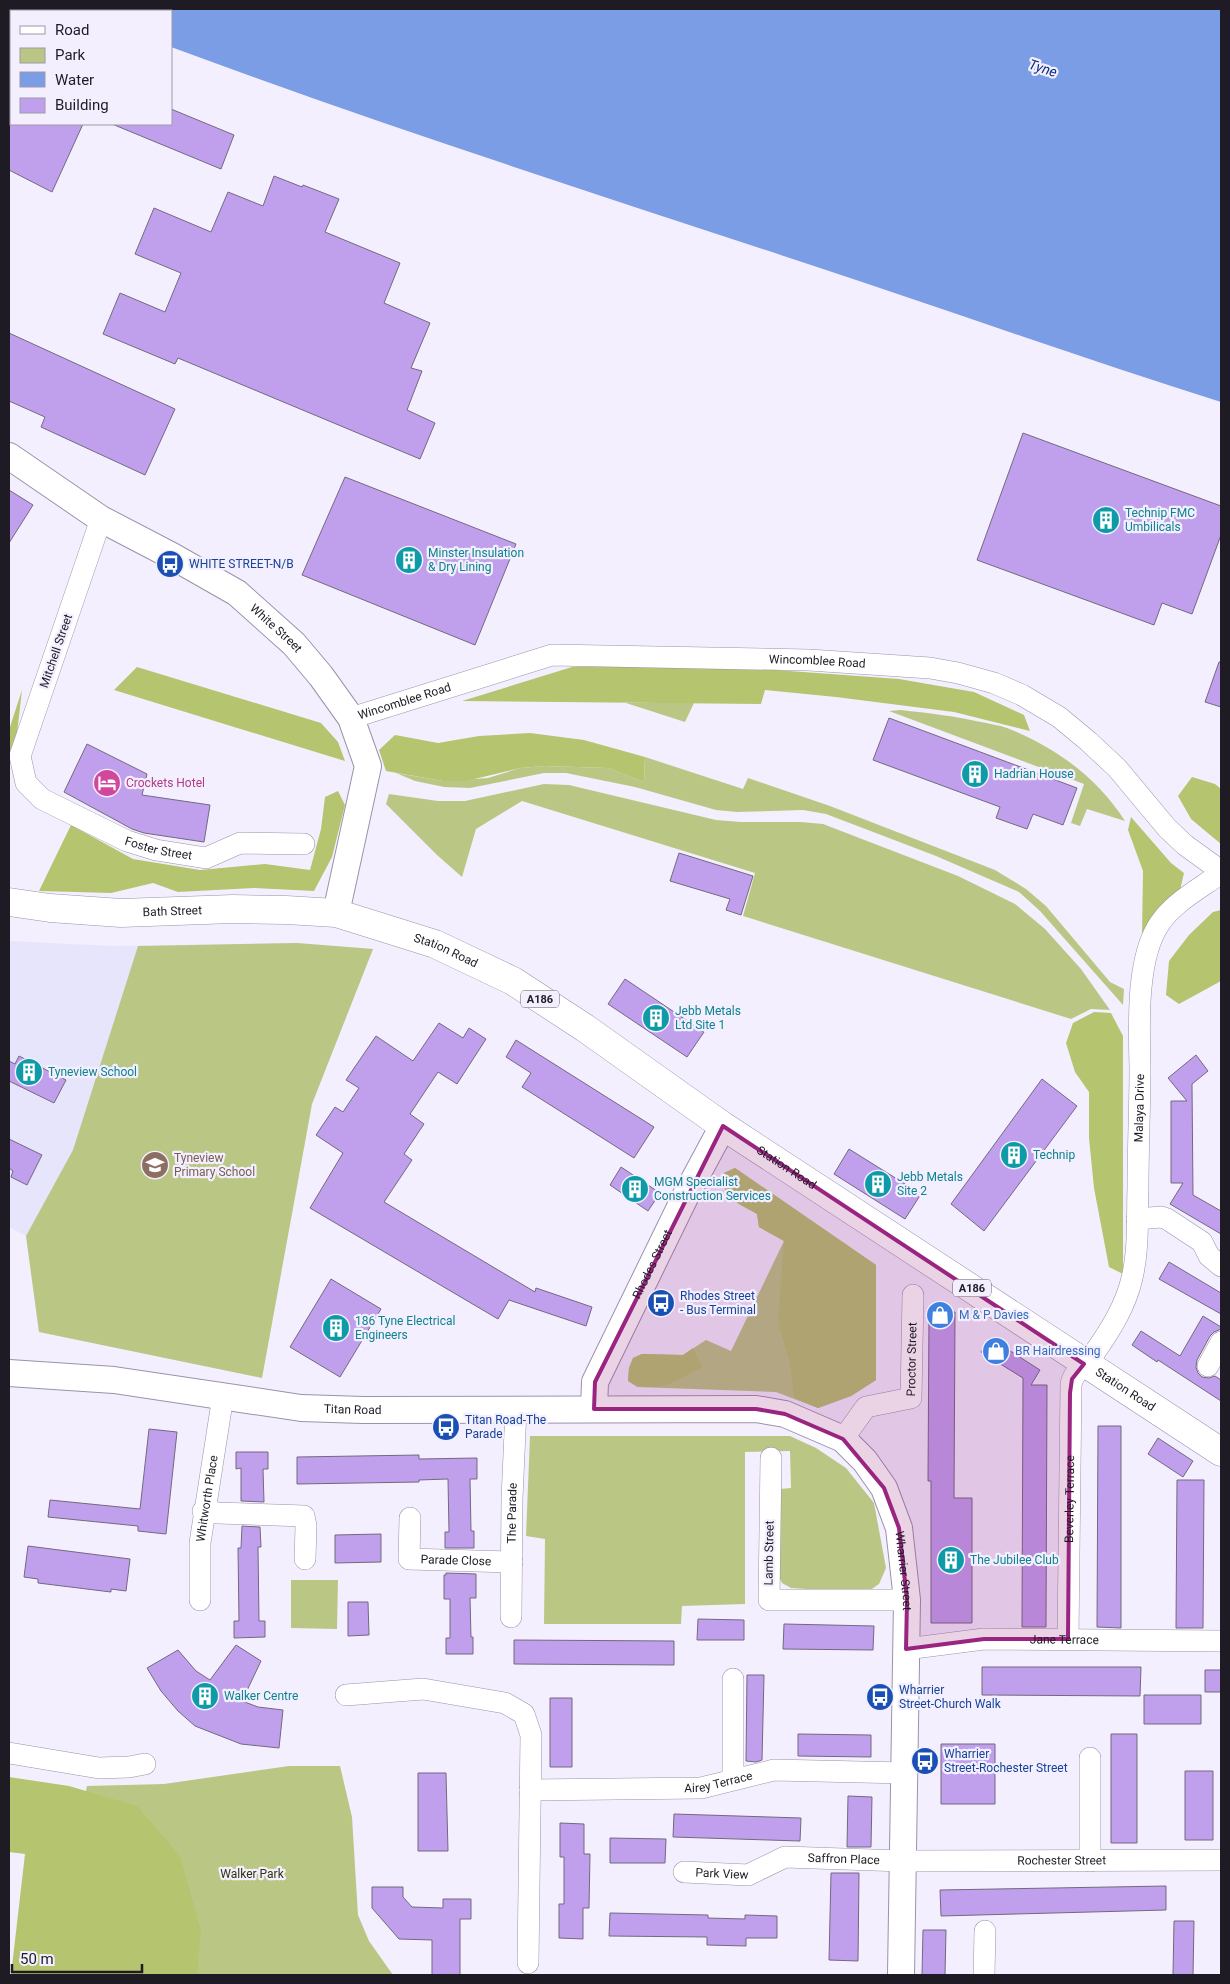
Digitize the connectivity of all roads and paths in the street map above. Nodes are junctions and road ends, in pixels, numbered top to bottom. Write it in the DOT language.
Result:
graph roads {
  1 [pos="9,456"];
  2 [pos="100,520"];
  3 [pos="351,718"];
  4 [pos="26,782"];
  5 [pos="304,844"];
  6 [pos="1221,872"];
  7 [pos="9,902"];
  8 [pos="336,913"];
  9 [pos="723,1126"];
  10 [pos="1137,1219"];
  11 [pos="1221,1266"];
  12 [pos="913,1295"];
  13 [pos="1221,1342"];
  14 [pos="9,1356"];
  15 [pos="1084,1364"];
  16 [pos="1208,1366"];
  17 [pos="9,1373"];
  18 [pos="114,1380"];
  19 [pos="223,1396"];
  20 [pos="516,1408"];
  21 [pos="594,1408"];
  22 [pos="843,1439"];
  23 [pos="1221,1452"];
  24 [pos="771,1458"];
  25 [pos="203,1511"];
  26 [pos="410,1518"];
  27 [pos="305,1559"];
  28 [pos="512,1562"];
  29 [pos="200,1600"];
  30 [pos="907,1600"];
  31 [pos="511,1618"];
  32 [pos="1068,1639"];
  33 [pos="1221,1641"];
  34 [pos="906,1649"];
  35 [pos="733,1679"];
  36 [pos="346,1695"];
  37 [pos="9,1752"];
  38 [pos="1090,1758"];
  39 [pos="145,1764"];
  40 [pos="904,1773"];
  41 [pos="733,1779"];
  42 [pos="530,1790"];
  43 [pos="785,1856"];
  44 [pos="1090,1860"];
  45 [pos="1221,1860"];
  46 [pos="903,1861"];
  47 [pos="684,1872"];
  48 [pos="985,1931"];
  49 [pos="528,1963"];
  50 [pos="901,1975"];
  51 [pos="984,1975"];
  1 -- 2 [label="street, White Street"];
  2 -- 3 [label="street, White Street"];
  2 -- 4 [label="street, Mitchell Street"];
  3 -- 6 [label="street, Wincomblee Road"];
  3 -- 8 [label="street, White Street"];
  4 -- 5 [label="street, Foster Street"];
  6 -- 10 [label="street, Malaya Drive"];
  7 -- 8 [label="main road, Bath Street / A186"];
  8 -- 9 [label="main road, Station Road / A186"];
  9 -- 15 [label="main road, Station Road / A186"];
  9 -- 21 [label="street, Rhodes Street"];
  10 -- 11 [label="street"];
  10 -- 15 [label="street, Malaya Drive"];
  12 -- 22 [label="street, Proctor Street"];
  13 -- 16 [label="street"];
  14 -- 18 [label="street, Titan Road"];
  15 -- 23 [label="main road, Station Road / A186"];
  15 -- 32 [label="street, Beverley Terrace"];
  17 -- 18 [label="street, Titan Road"];
  18 -- 19 [label="street, Titan Road"];
  19 -- 20 [label="street, Titan Road"];
  19 -- 25 [label="street, Whitworth Place"];
  20 -- 21 [label="street, Titan Road"];
  20 -- 28 [label="street, The Parade"];
  21 -- 22 [label="street, Wharrier Street"];
  22 -- 30 [label="street, Wharrier Street"];
  24 -- 30 [label="street, Lamb Street"];
  25 -- 27 [label="street"];
  25 -- 29 [label="street, Whitworth Place"];
  26 -- 28 [label="street, Parade Close"];
  28 -- 31 [label="street, The Parade"];
  30 -- 34 [label="street, Wharrier Street"];
  32 -- 33 [label="street, Jane Terrace"];
  32 -- 34 [label="street, Jane Terrace"];
  34 -- 40 [label="street, Wharrier Street"];
  35 -- 41 [label="street"];
  36 -- 42 [label="street"];
  37 -- 39 [label="street"];
  38 -- 44 [label="street"];
  40 -- 41 [label="street, Airey Terrace"];
  40 -- 46 [label="street, Wharrier Street"];
  41 -- 42 [label="street, Airey Terrace"];
  42 -- 49 [label="street"];
  43 -- 46 [label="street, Saffron Place"];
  43 -- 47 [label="street, Park View"];
  44 -- 45 [label="street, Rochester Street"];
  44 -- 46 [label="street, Rochester Street"];
  46 -- 50 [label="street, Wharrier Street"];
  48 -- 51 [label="street"];
}
